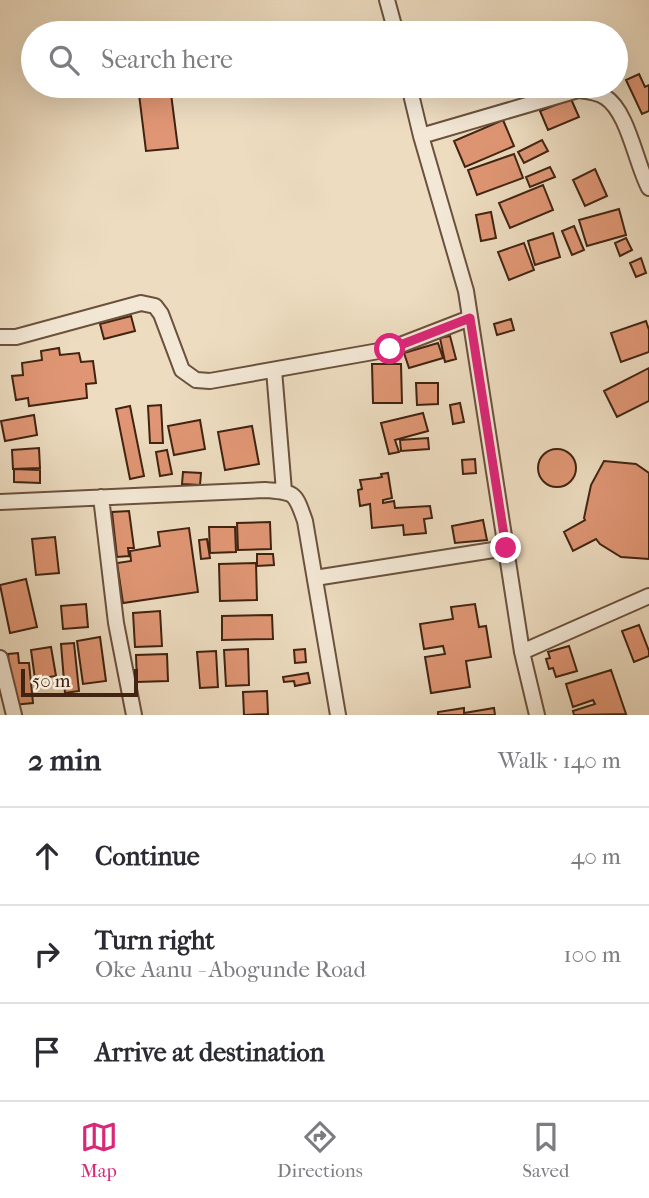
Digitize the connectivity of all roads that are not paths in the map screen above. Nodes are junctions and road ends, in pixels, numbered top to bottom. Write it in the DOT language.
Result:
graph roads {
  1 [pos="387,0"];
  2 [pos="393,21"];
  3 [pos="412,98"];
  4 [pos="551,98"];
  5 [pos="607,98"];
  6 [pos="421,136"];
  7 [pos="649,188"];
  8 [pos="470,318"];
  9 [pos="0,337"];
  10 [pos="274,370"];
  11 [pos="284,491"];
  12 [pos="102,497"];
  13 [pos="0,502"];
  14 [pos="506,548"];
  15 [pos="315,578"];
  16 [pos="649,596"];
  17 [pos="522,652"];
  18 [pos="0,658"];
  19 [pos="14,715"];
  20 [pos="134,715"];
  21 [pos="338,715"];
  22 [pos="537,715"];
  1 -- 2 [label="street"];
  3 -- 6 [label="street"];
  4 -- 6 [label="street"];
  5 -- 7 [label="street"];
  6 -- 8 [label="street"];
  8 -- 10 [label="street"];
  8 -- 14 [label="street"];
  9 -- 10 [label="street"];
  10 -- 11 [label="street"];
  11 -- 12 [label="street"];
  11 -- 15 [label="street"];
  12 -- 13 [label="street"];
  12 -- 20 [label="street"];
  14 -- 15 [label="street"];
  14 -- 17 [label="street"];
  15 -- 21 [label="street"];
  16 -- 17 [label="street"];
  17 -- 22 [label="street"];
  18 -- 19 [label="street"];
}
